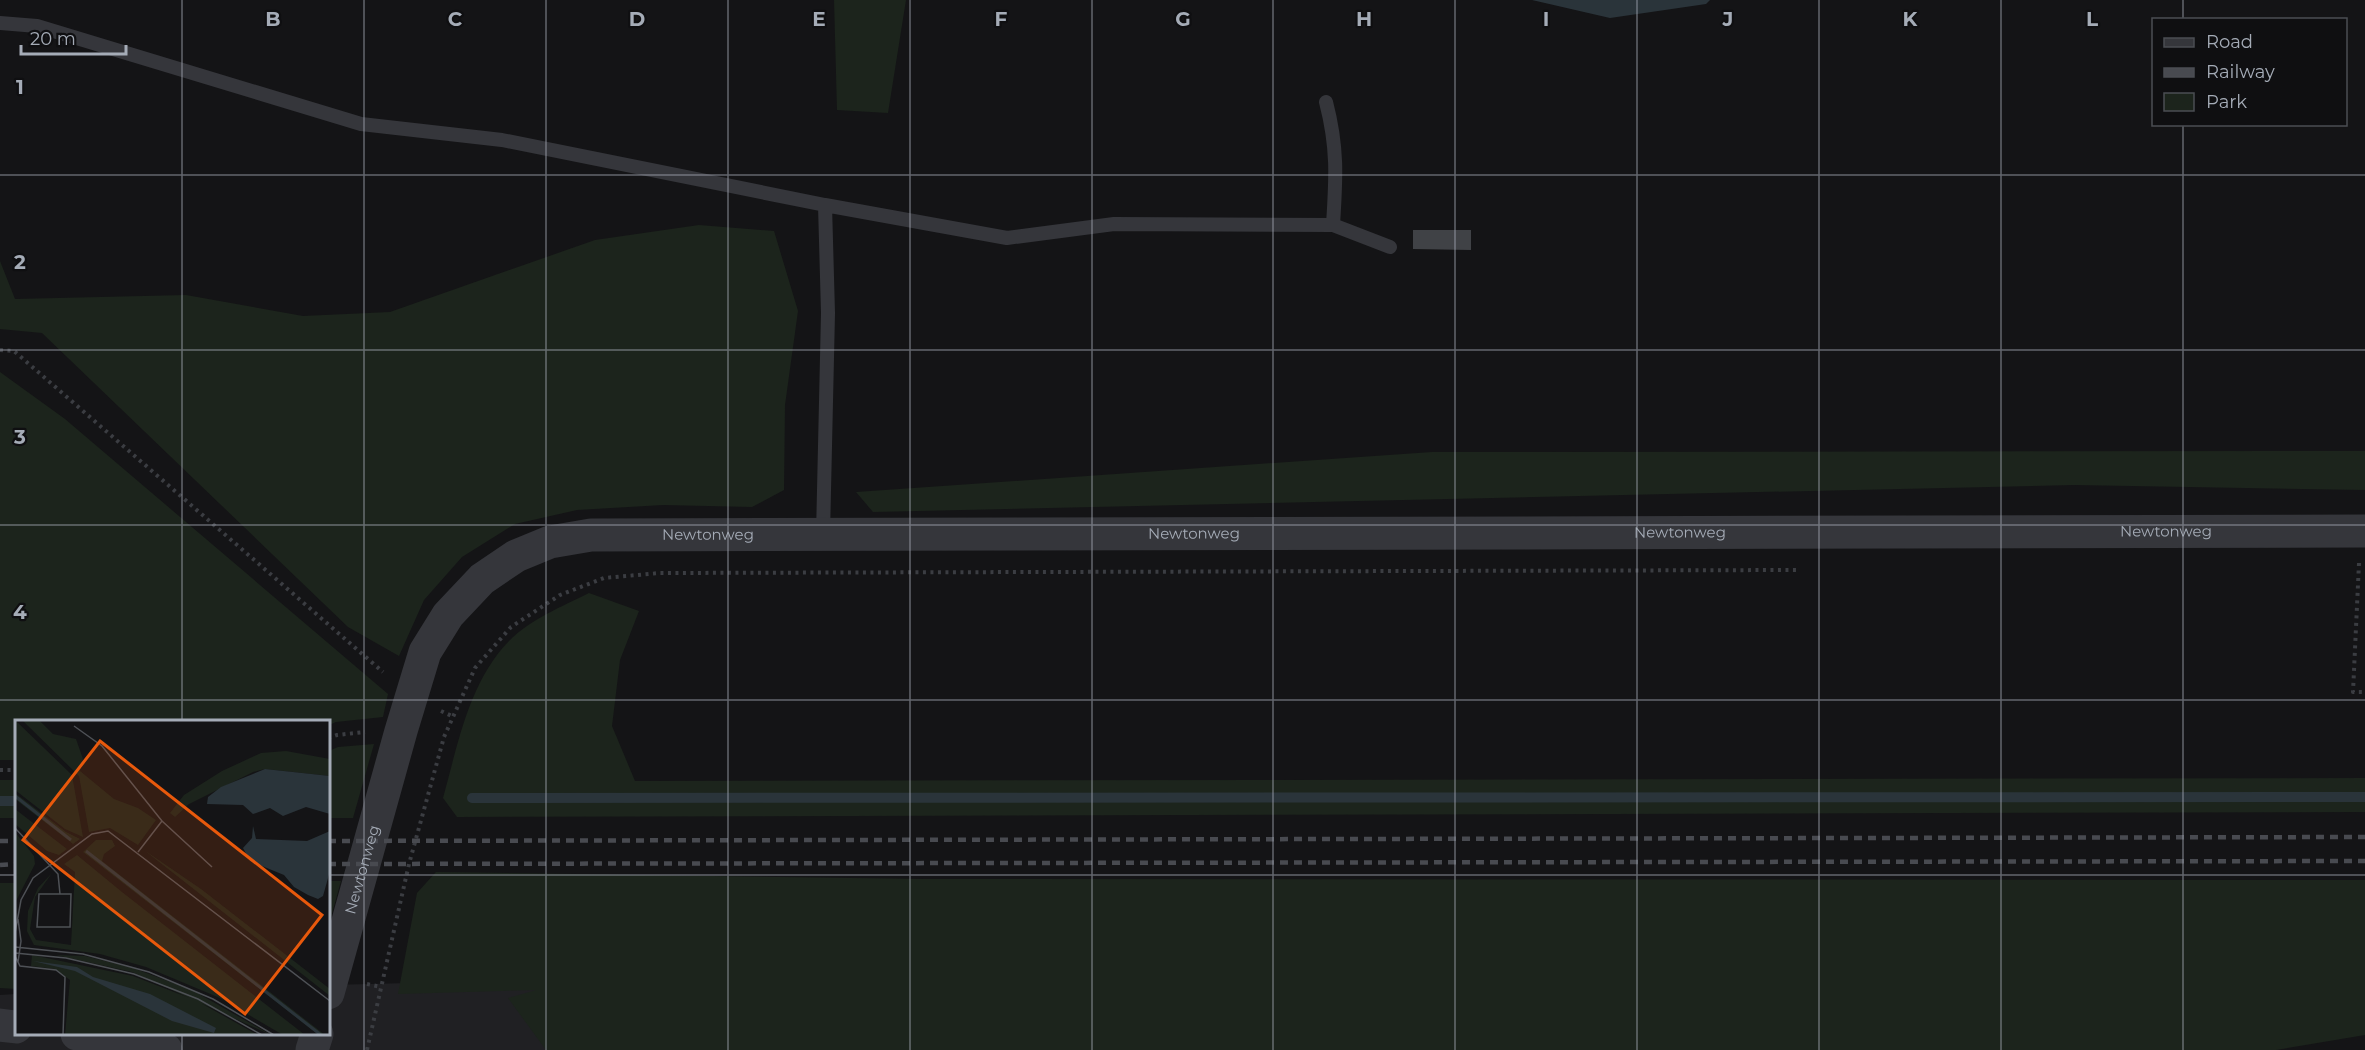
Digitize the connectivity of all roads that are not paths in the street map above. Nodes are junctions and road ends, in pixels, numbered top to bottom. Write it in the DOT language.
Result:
graph roads {
  1 [pos="0,23"];
  2 [pos="1326,102"];
  3 [pos="825,205"];
  4 [pos="1333,225"];
  5 [pos="1390,247"];
  6 [pos="2363,531"];
  7 [pos="823,536"];
  8 [pos="330,986"];
  9 [pos="0,1025"];
  10 [pos="15,1027"];
  11 [pos="83,1035"];
  12 [pos="317,1035"];
  13 [pos="166,1050"];
  14 [pos="312,1050"];
  1 -- 3 [label="lane"];
  2 -- 4 [label="lane"];
  3 -- 4 [label="lane"];
  3 -- 7 [label="lane"];
  4 -- 5 [label="lane"];
  6 -- 7 [label="street, Newtonweg"];
  7 -- 8 [label="street, Newtonweg"];
  9 -- 10 [label="street"];
  11 -- 13 [label="street"];
  12 -- 14 [label="street"];
}
